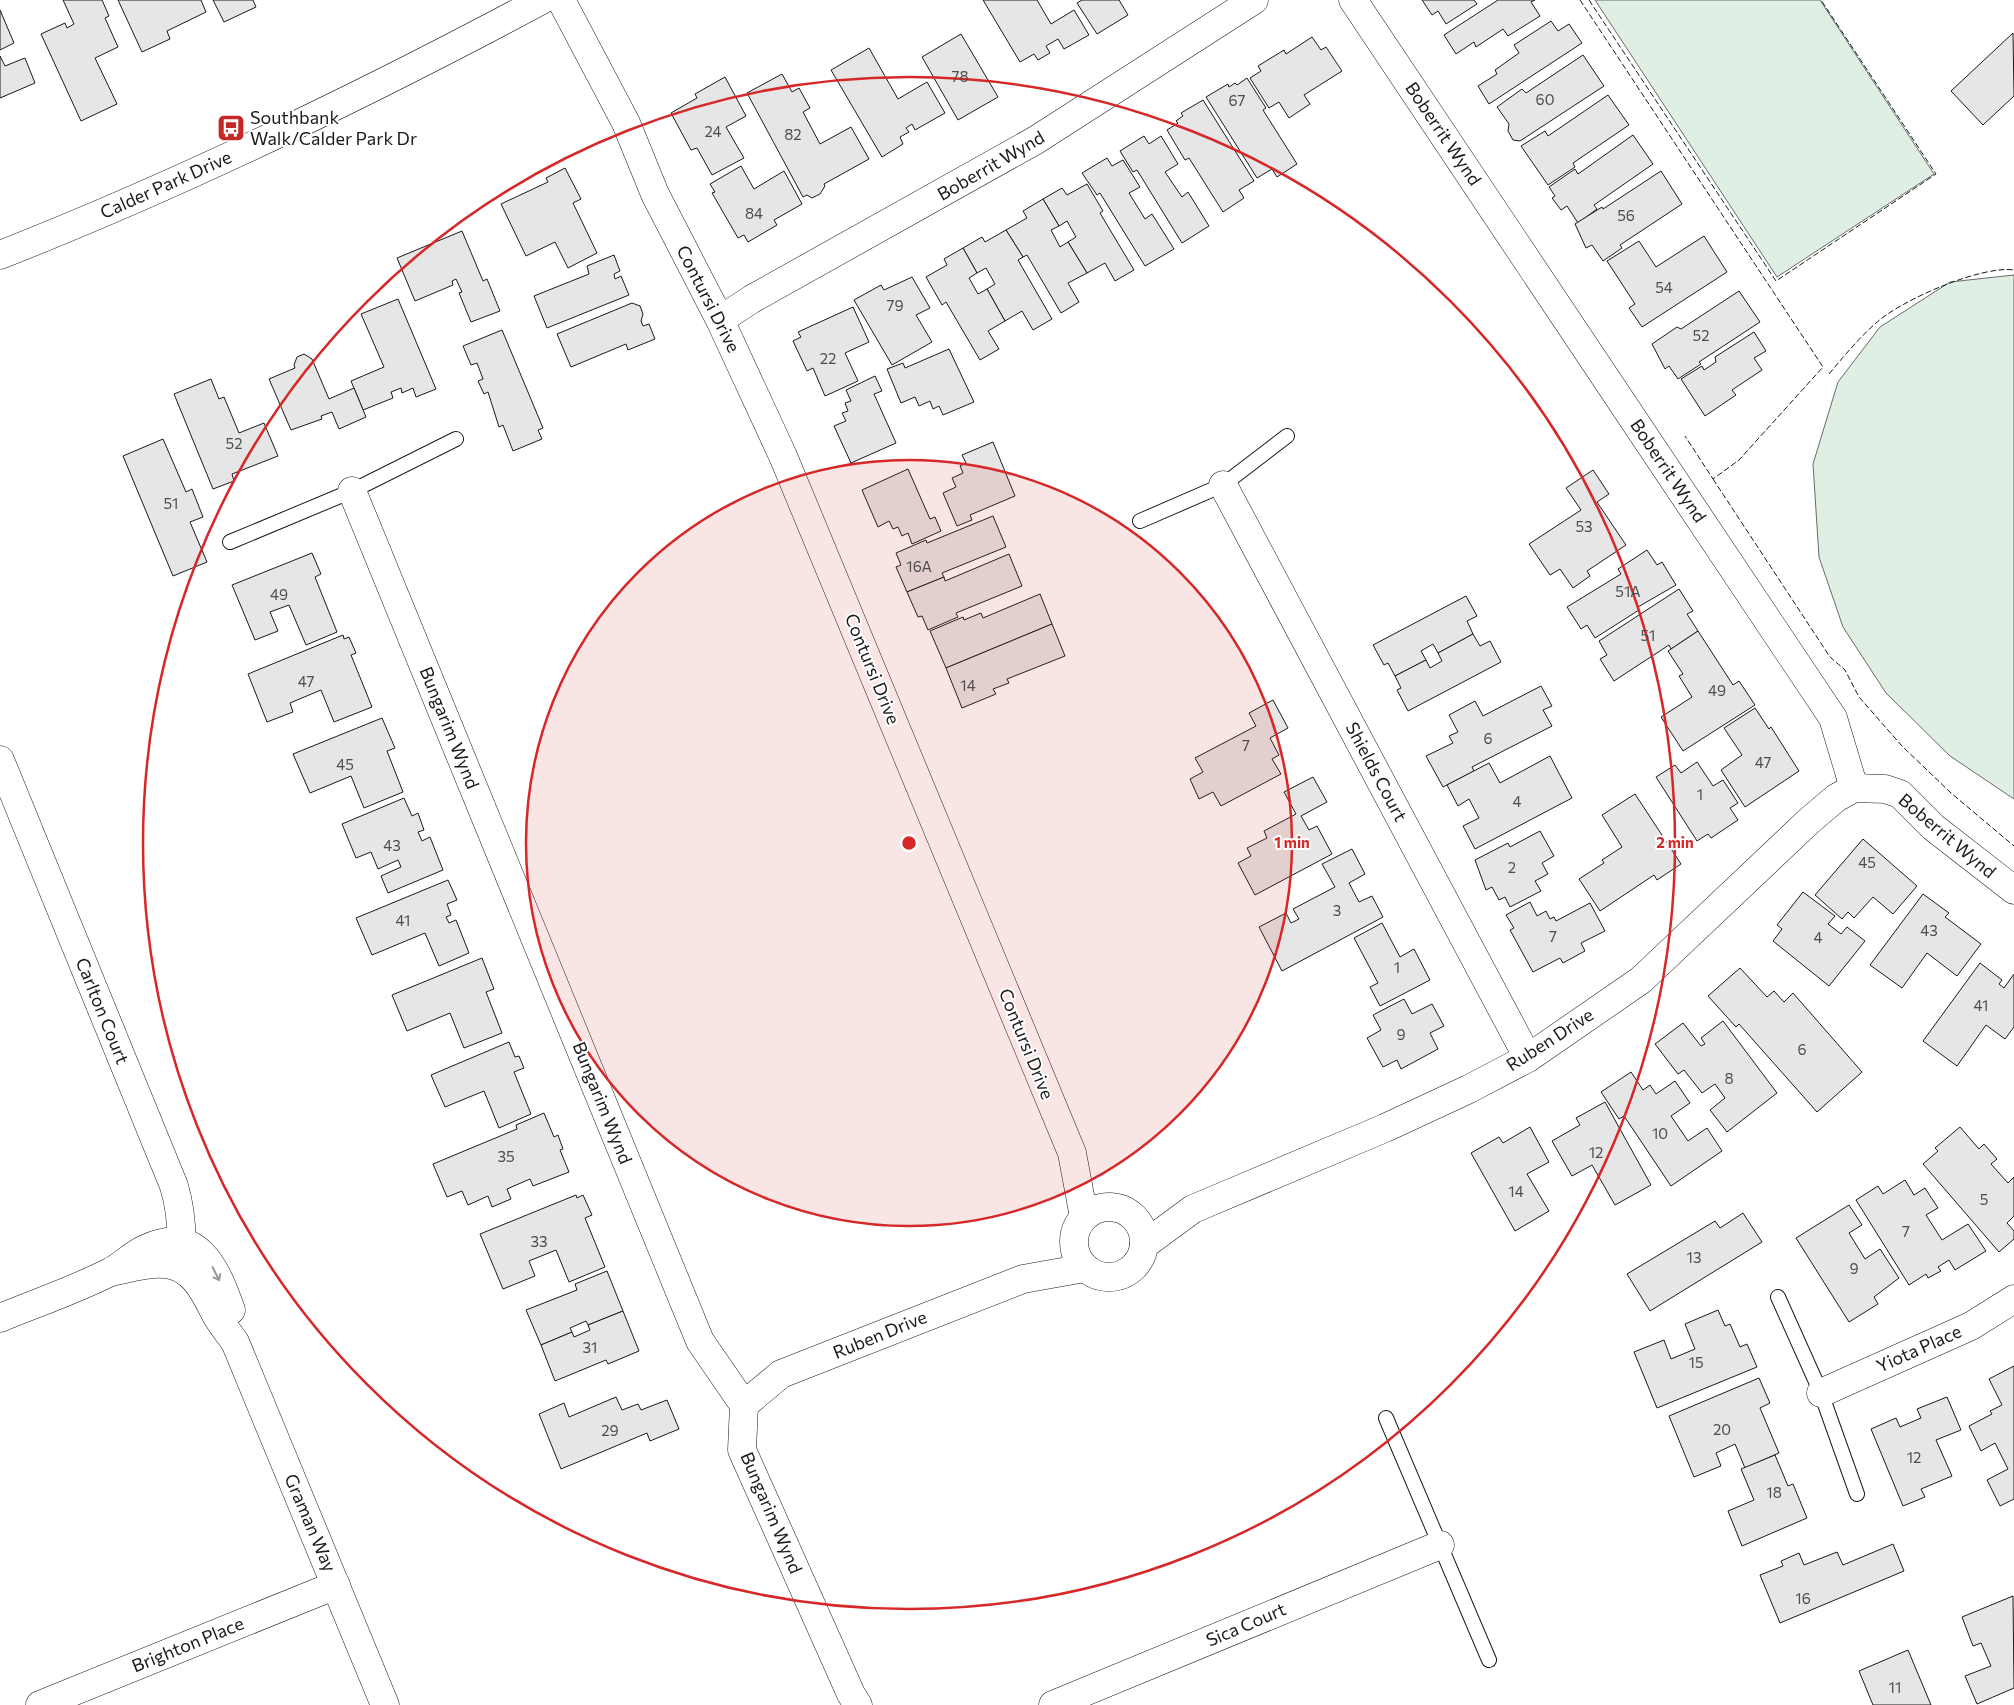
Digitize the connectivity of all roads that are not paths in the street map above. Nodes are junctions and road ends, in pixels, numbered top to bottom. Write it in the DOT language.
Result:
graph roads {
  1 [pos="542,0"];
  2 [pos="561,0"];
  3 [pos="1254,0"];
  4 [pos="1353,0"];
  5 [pos="655,194"];
  6 [pos="0,256"];
  7 [pos="720,320"];
  8 [pos="1287,436"];
  9 [pos="456,439"];
  10 [pos="1224,485"];
  11 [pos="352,491"];
  12 [pos="1140,521"];
  13 [pos="230,542"];
  14 [pos="0,760"];
  15 [pos="1854,788"];
  16 [pos="2014,890"];
  17 [pos="1528,1058"];
  18 [pos="1072,1153"];
  19 [pos="1193,1209"];
  20 [pos="1124,1212"];
  21 [pos="1079,1228"];
  22 [pos="1144,1245"];
  23 [pos="181,1254"];
  24 [pos="1085,1268"];
  25 [pos="1023,1279"];
  26 [pos="1778,1297"];
  27 [pos="2014,1299"];
  28 [pos="0,1318"];
  29 [pos="1821,1392"];
  30 [pos="744,1405"];
  31 [pos="1386,1418"];
  32 [pos="1857,1494"];
  33 [pos="1440,1545"];
  34 [pos="336,1585"];
  35 [pos="1489,1660"];
  36 [pos="40,1705"];
  37 [pos="385,1705"];
  38 [pos="858,1705"];
  39 [pos="1053,1705"];
  1 -- 5 [label="street, Contursi Drive"];
  1 -- 6 [label="street, Calder Park Drive"];
  2 -- 5 [label="street, Contursi Drive"];
  3 -- 7 [label="street, Boberrit Wynd"];
  4 -- 15 [label="street, Boberrit Wynd"];
  5 -- 7 [label="street, Contursi Drive"];
  7 -- 18 [label="street, Contursi Drive"];
  8 -- 10 [label="lane"];
  9 -- 11 [label="lane"];
  10 -- 12 [label="lane"];
  10 -- 17 [label="street, Shields Court"];
  11 -- 13 [label="lane"];
  11 -- 30 [label="street, Bungarim Wynd"];
  14 -- 23 [label="street, Carlton Court"];
  15 -- 16 [label="street, Boberrit Wynd"];
  15 -- 17 [label="street, Ruben Drive"];
  17 -- 19 [label="street, Ruben Drive"];
  18 -- 20 [label="street, Contursi Drive"];
  18 -- 21 [label="street, Contursi Drive"];
  19 -- 20 [label="street, Ruben Drive"];
  19 -- 22 [label="street, Ruben Drive"];
  20 -- 21 [label="street"];
  20 -- 22 [label="street"];
  21 -- 24 [label="street"];
  21 -- 25 [label="street, Ruben Drive"];
  22 -- 24 [label="street"];
  23 -- 28 [label="street"];
  23 -- 34 [label="street, Graman Way"];
  24 -- 25 [label="street, Ruben Drive"];
  25 -- 30 [label="street, Ruben Drive"];
  26 -- 29 [label="lane"];
  27 -- 29 [label="street, Yiota Place"];
  29 -- 32 [label="lane"];
  30 -- 38 [label="street, Bungarim Wynd"];
  31 -- 33 [label="lane"];
  33 -- 35 [label="lane"];
  33 -- 39 [label="street, Sica Court"];
  34 -- 36 [label="street, Brighton Place"];
  34 -- 37 [label="street, Graman Way"];
}
